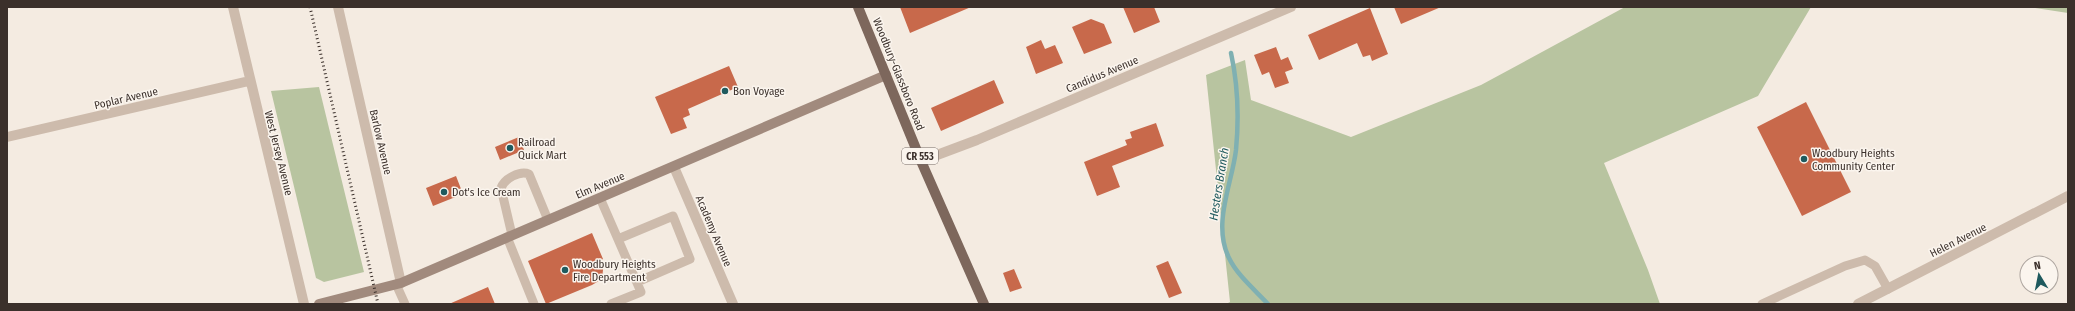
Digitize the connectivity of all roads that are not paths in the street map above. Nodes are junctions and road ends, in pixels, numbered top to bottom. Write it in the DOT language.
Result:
graph roads {
  1 [pos="233,7"];
  2 [pos="338,7"];
  3 [pos="858,7"];
  4 [pos="1291,7"];
  5 [pos="886,75"];
  6 [pos="250,81"];
  7 [pos="7,137"];
  8 [pos="921,160"];
  9 [pos="674,167"];
  10 [pos="2068,196"];
  11 [pos="600,198"];
  12 [pos="548,220"];
  13 [pos="509,236"];
  14 [pos="618,239"];
  15 [pos="637,282"];
  16 [pos="398,284"];
  17 [pos="1888,289"];
  18 [pos="304,304"];
  19 [pos="319,304"];
  20 [pos="405,304"];
  21 [pos="534,304"];
  22 [pos="611,304"];
  23 [pos="733,304"];
  24 [pos="984,304"];
  25 [pos="1762,304"];
  26 [pos="1858,304"];
  1 -- 6 [label="street, West Jersey Avenue"];
  2 -- 16 [label="street, Barlow Avenue"];
  3 -- 5 [label="main road, Woodbury-Glassboro Road / CR 553"];
  4 -- 8 [label="street, Candidus Avenue"];
  5 -- 8 [label="main road, Woodbury-Glassboro Road / CR 553"];
  5 -- 9 [label="main road, Elm Avenue"];
  6 -- 7 [label="street, Poplar Avenue"];
  6 -- 18 [label="street, West Jersey Avenue"];
  8 -- 24 [label="main road, Woodbury-Glassboro Road / CR 553"];
  9 -- 11 [label="main road, Elm Avenue"];
  9 -- 23 [label="street, Academy Avenue"];
  10 -- 17 [label="street, Helen Avenue"];
  11 -- 12 [label="main road, Elm Avenue"];
  11 -- 14 [label="lane"];
  12 -- 13 [label="main road, Elm Avenue"];
  12 -- 13 [label="lane"];
  13 -- 16 [label="main road, Elm Avenue"];
  13 -- 21 [label="lane"];
  14 -- 15 [label="lane"];
  14 -- 15 [label="lane"];
  15 -- 22 [label="lane"];
  16 -- 19 [label="main road, Elm Avenue"];
  16 -- 20 [label="lane"];
  17 -- 25 [label="lane"];
  17 -- 26 [label="street, Helen Avenue"];
}
